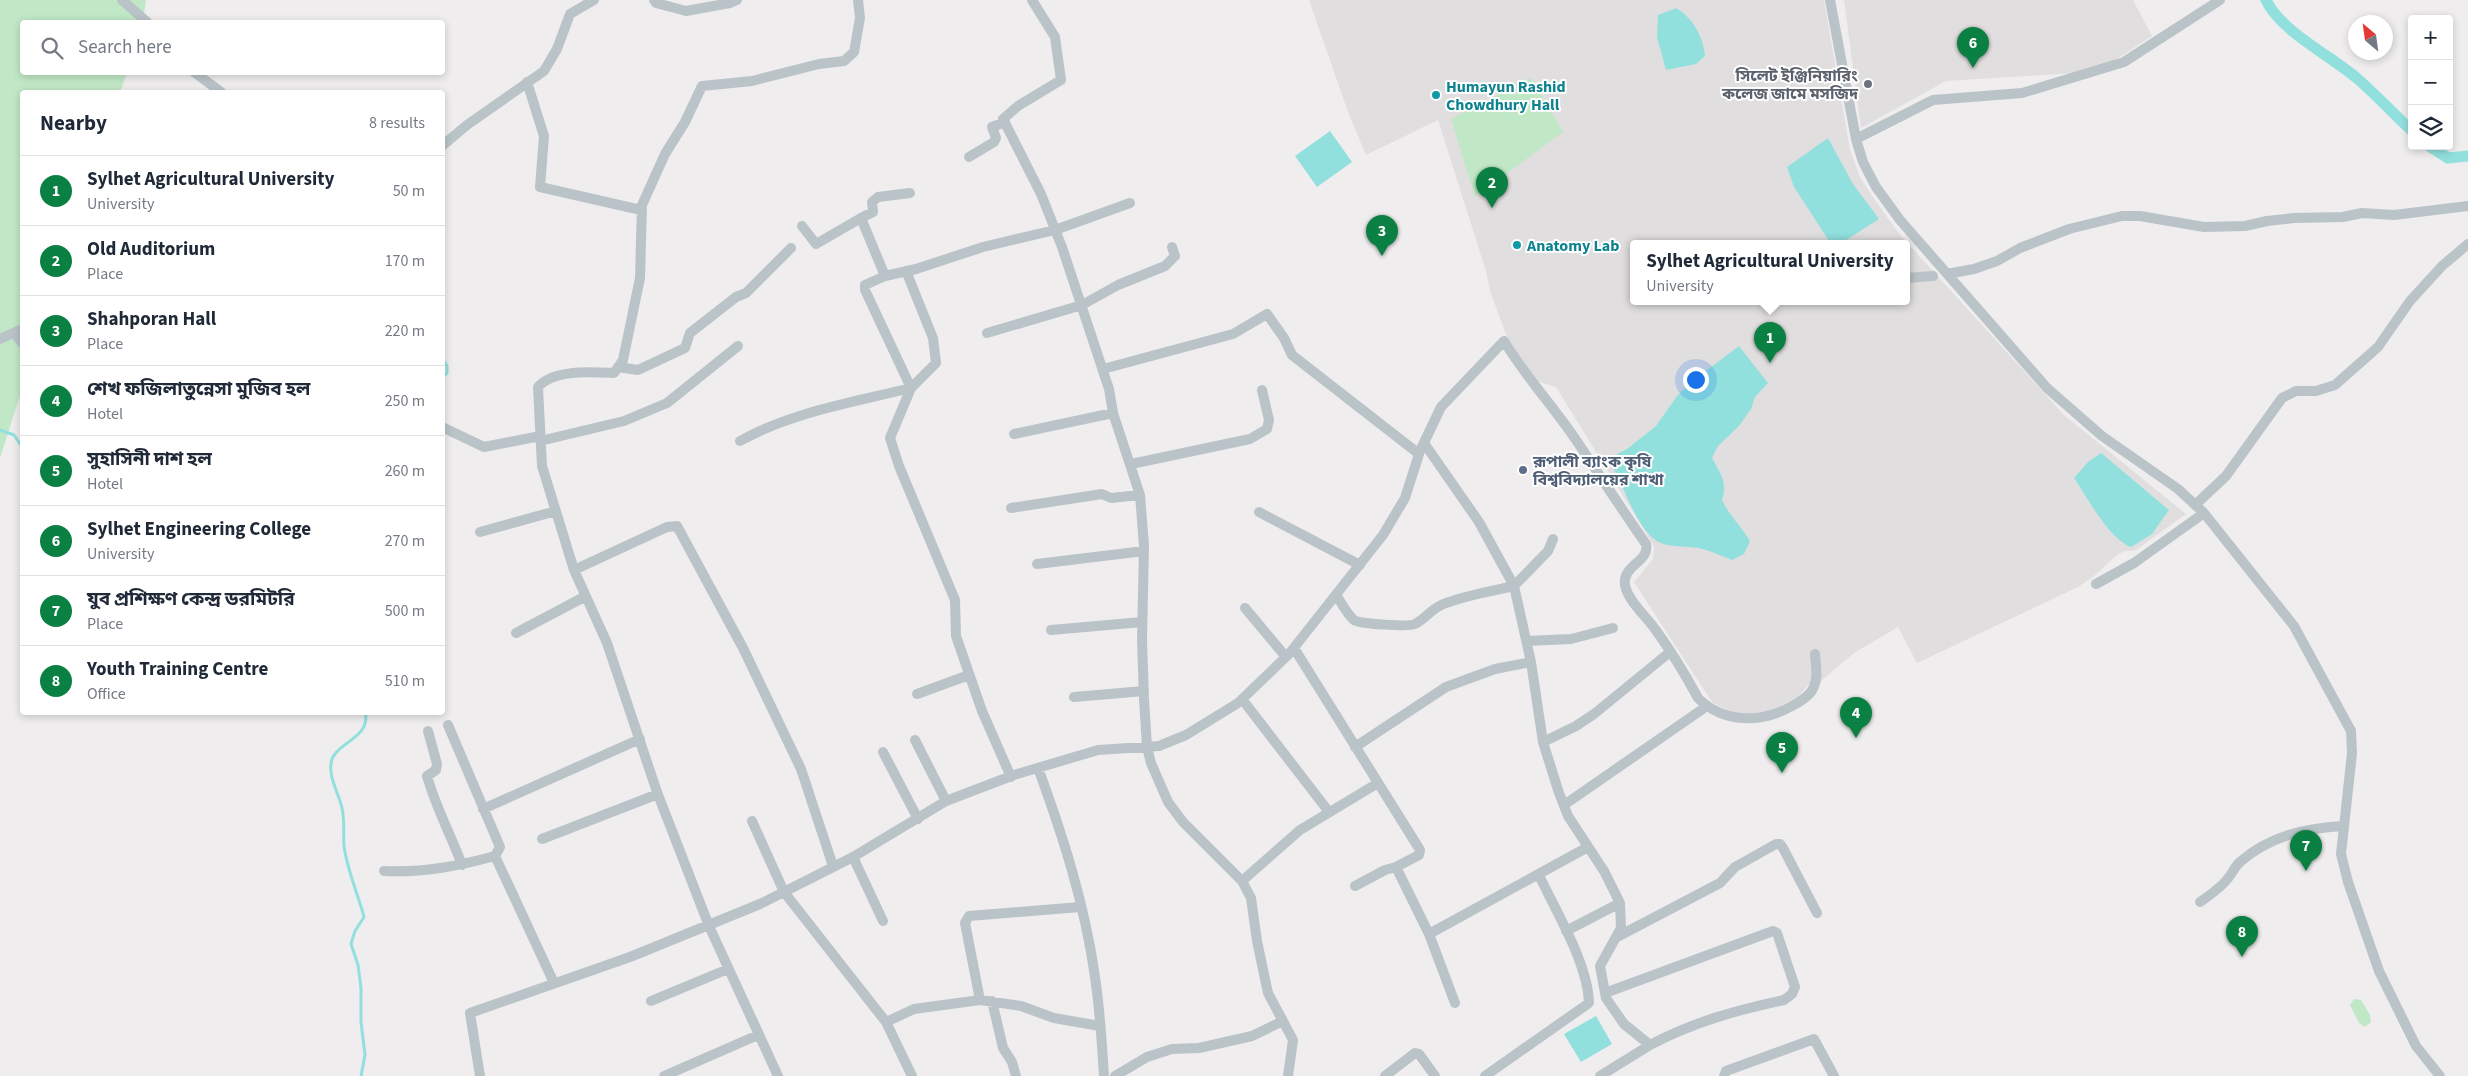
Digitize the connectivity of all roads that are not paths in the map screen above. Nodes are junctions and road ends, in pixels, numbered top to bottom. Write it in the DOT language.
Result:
graph roads {
  1 [pos="122,0"];
  2 [pos="594,0"];
  3 [pos="654,0"];
  4 [pos="737,0"];
  5 [pos="858,0"];
  6 [pos="1032,0"];
  7 [pos="1830,0"];
  8 [pos="2220,0"];
  9 [pos="146,20"];
  10 [pos="198,75"];
  11 [pos="528,82"];
  12 [pos="218,90"];
  13 [pos="1004,122"];
  14 [pos="1856,139"];
  15 [pos="445,143"];
  16 [pos="969,158"];
  17 [pos="910,193"];
  18 [pos="1130,203"];
  19 [pos="2468,206"];
  20 [pos="641,210"];
  21 [pos="861,218"];
  22 [pos="802,226"];
  23 [pos="1055,230"];
  24 [pos="2468,244"];
  25 [pos="1172,247"];
  26 [pos="791,248"];
  27 [pos="906,271"];
  28 [pos="1947,274"];
  29 [pos="885,276"];
  30 [pos="1933,276"];
  31 [pos="1910,278"];
  32 [pos="1082,305"];
  33 [pos="18,331"];
  34 [pos="988,333"];
  35 [pos="0,339"];
  36 [pos="738,346"];
  37 [pos="618,367"];
  38 [pos="1103,369"];
  39 [pos="912,388"];
  40 [pos="1262,390"];
  41 [pos="1113,413"];
  42 [pos="445,428"];
  43 [pos="1014,434"];
  44 [pos="540,438"];
  45 [pos="740,441"];
  46 [pos="1424,443"];
  47 [pos="1419,454"];
  48 [pos="1131,464"];
  49 [pos="1140,495"];
  50 [pos="2195,505"];
  51 [pos="1011,508"];
  52 [pos="556,511"];
  53 [pos="1259,512"];
  54 [pos="2204,513"];
  55 [pos="480,532"];
  56 [pos="1553,539"];
  57 [pos="1144,551"];
  58 [pos="1037,564"];
  59 [pos="1360,565"];
  60 [pos="574,570"];
  61 [pos="2096,584"];
  62 [pos="1514,586"];
  63 [pos="1336,594"];
  64 [pos="586,596"];
  65 [pos="1245,608"];
  66 [pos="1142,622"];
  67 [pos="1613,628"];
  68 [pos="1051,630"];
  69 [pos="516,633"];
  70 [pos="1527,641"];
  71 [pos="1294,648"];
  72 [pos="1670,652"];
  73 [pos="1815,654"];
  74 [pos="1286,657"];
  75 [pos="1531,662"];
  76 [pos="970,675"];
  77 [pos="1144,691"];
  78 [pos="917,694"];
  79 [pos="1074,697"];
  80 [pos="1242,699"];
  81 [pos="1707,706"];
  82 [pos="448,725"];
  83 [pos="428,731"];
  84 [pos="640,739"];
  85 [pos="915,740"];
  86 [pos="1543,742"];
  87 [pos="1148,747"];
  88 [pos="1355,747"];
  89 [pos="883,752"];
  90 [pos="1038,768"];
  91 [pos="1011,777"];
  92 [pos="1378,783"];
  93 [pos="658,794"];
  94 [pos="946,801"];
  95 [pos="1564,805"];
  96 [pos="483,809"];
  97 [pos="1329,812"];
  98 [pos="918,819"];
  99 [pos="752,821"];
  100 [pos="2343,826"];
  101 [pos="542,839"];
  102 [pos="1588,847"];
  103 [pos="495,856"];
  104 [pos="853,857"];
  105 [pos="462,865"];
  106 [pos="834,866"];
  107 [pos="1396,867"];
  108 [pos="384,871"];
  109 [pos="1539,875"];
  110 [pos="1242,881"];
  111 [pos="1355,886"];
  112 [pos="784,892"];
  113 [pos="2200,902"];
  114 [pos="1620,903"];
  115 [pos="1080,907"];
  116 [pos="1817,913"];
  117 [pos="883,922"];
  118 [pos="709,926"];
  119 [pos="1566,932"];
  120 [pos="1429,934"];
  121 [pos="1616,937"];
  122 [pos="728,969"];
  123 [pos="554,983"];
  124 [pos="1605,994"];
  125 [pos="980,1000"];
  126 [pos="992,1001"];
  127 [pos="651,1002"];
  128 [pos="1455,1003"];
  129 [pos="1283,1021"];
  130 [pos="886,1022"];
  131 [pos="1100,1026"];
  132 [pos="758,1035"];
  133 [pos="1650,1045"];
  134 [pos="480,1076"];
  135 [pos="664,1076"];
  136 [pos="778,1076"];
  137 [pos="912,1076"];
  138 [pos="1016,1076"];
  139 [pos="1104,1076"];
  140 [pos="1115,1076"];
  141 [pos="1288,1076"];
  142 [pos="1386,1076"];
  143 [pos="1435,1076"];
  144 [pos="1485,1076"];
  145 [pos="1600,1076"];
  146 [pos="1724,1076"];
  147 [pos="1834,1076"];
  148 [pos="2440,1076"];
  1 -- 9 [label="street"];
  2 -- 11 [label="street"];
  3 -- 4 [label="street"];
  5 -- 20 [label="street"];
  6 -- 13 [label="street"];
  7 -- 14 [label="street"];
  8 -- 14 [label="street"];
  10 -- 12 [label="street"];
  11 -- 15 [label="street"];
  11 -- 20 [label="street"];
  13 -- 16 [label="street"];
  13 -- 23 [label="street"];
  14 -- 28 [label="street"];
  17 -- 21 [label="street"];
  18 -- 23 [label="street"];
  19 -- 28 [label="street"];
  20 -- 37 [label="street"];
  21 -- 22 [label="street"];
  21 -- 29 [label="street"];
  23 -- 27 [label="street"];
  23 -- 32 [label="street"];
  24 -- 50 [label="street"];
  25 -- 32 [label="street"];
  26 -- 37 [label="street"];
  27 -- 29 [label="street"];
  27 -- 39 [label="street"];
  28 -- 50 [label="street"];
  29 -- 39 [label="street"];
  30 -- 31 [label="street"];
  32 -- 34 [label="street"];
  32 -- 38 [label="street"];
  33 -- 35 [label="street"];
  36 -- 44 [label="street"];
  37 -- 44 [label="street"];
  38 -- 41 [label="street"];
  38 -- 47 [label="street"];
  39 -- 45 [label="street"];
  39 -- 76 [label="street"];
  40 -- 48 [label="street"];
  41 -- 43 [label="street"];
  41 -- 48 [label="street"];
  42 -- 44 [label="street"];
  44 -- 52 [label="street"];
  46 -- 47 [label="street"];
  46 -- 62 [label="street"];
  46 -- 72 [label="street"];
  47 -- 59 [label="street"];
  48 -- 49 [label="street"];
  49 -- 51 [label="street"];
  49 -- 57 [label="street"];
  50 -- 54 [label="street"];
  52 -- 55 [label="street"];
  52 -- 60 [label="street"];
  53 -- 59 [label="street"];
  54 -- 61 [label="street"];
  54 -- 100 [label="street"];
  56 -- 62 [label="street"];
  57 -- 58 [label="street"];
  57 -- 66 [label="street"];
  59 -- 63 [label="street"];
  60 -- 64 [label="street"];
  60 -- 106 [label="street"];
  62 -- 63 [label="street"];
  62 -- 70 [label="street"];
  63 -- 71 [label="street"];
  64 -- 69 [label="street"];
  64 -- 84 [label="street"];
  65 -- 74 [label="street"];
  66 -- 68 [label="street"];
  66 -- 77 [label="street"];
  67 -- 70 [label="street"];
  70 -- 75 [label="street"];
  71 -- 74 [label="street"];
  71 -- 88 [label="street"];
  72 -- 81 [label="street"];
  72 -- 86 [label="street"];
  73 -- 81 [label="street"];
  74 -- 80 [label="street"];
  75 -- 86 [label="street"];
  75 -- 88 [label="street"];
  76 -- 78 [label="street"];
  76 -- 91 [label="street"];
  77 -- 79 [label="street"];
  77 -- 87 [label="street"];
  80 -- 87 [label="street"];
  80 -- 97 [label="street"];
  81 -- 95 [label="street"];
  82 -- 96 [label="street"];
  83 -- 105 [label="street"];
  84 -- 93 [label="street"];
  84 -- 96 [label="street"];
  85 -- 94 [label="street"];
  86 -- 95 [label="street"];
  87 -- 90 [label="street"];
  87 -- 110 [label="street"];
  88 -- 92 [label="street"];
  89 -- 98 [label="street"];
  90 -- 91 [label="street"];
  90 -- 115 [label="street"];
  91 -- 94 [label="street"];
  92 -- 97 [label="street"];
  92 -- 107 [label="street"];
  93 -- 101 [label="street"];
  93 -- 118 [label="street"];
  94 -- 98 [label="street"];
  95 -- 102 [label="street"];
  96 -- 103 [label="street"];
  97 -- 110 [label="street"];
  98 -- 104 [label="street"];
  99 -- 112 [label="street"];
  100 -- 113 [label="street"];
  100 -- 148 [label="street"];
  102 -- 109 [label="street"];
  102 -- 114 [label="street"];
  103 -- 105 [label="street"];
  103 -- 123 [label="street"];
  104 -- 106 [label="street"];
  104 -- 117 [label="street"];
  105 -- 108 [label="street"];
  106 -- 112 [label="street"];
  107 -- 111 [label="street"];
  107 -- 120 [label="street"];
  109 -- 119 [label="street"];
  109 -- 120 [label="street"];
  110 -- 129 [label="street"];
  112 -- 118 [label="street"];
  112 -- 130 [label="street"];
  114 -- 119 [label="street"];
  114 -- 121 [label="street"];
  115 -- 125 [label="street"];
  115 -- 131 [label="street"];
  116 -- 121 [label="street"];
  118 -- 122 [label="street"];
  118 -- 123 [label="street"];
  119 -- 144 [label="street"];
  120 -- 128 [label="street"];
  121 -- 124 [label="street"];
  122 -- 127 [label="street"];
  122 -- 132 [label="street"];
  123 -- 134 [label="street"];
  124 -- 133 [label="street"];
  124 -- 133 [label="street"];
  125 -- 126 [label="street"];
  125 -- 130 [label="street"];
  126 -- 131 [label="street"];
  126 -- 138 [label="street"];
  129 -- 140 [label="street"];
  129 -- 141 [label="street"];
  130 -- 137 [label="street"];
  131 -- 139 [label="street"];
  132 -- 135 [label="street"];
  132 -- 136 [label="street"];
  133 -- 145 [label="street"];
  142 -- 143 [label="street"];
  146 -- 147 [label="street"];
}
